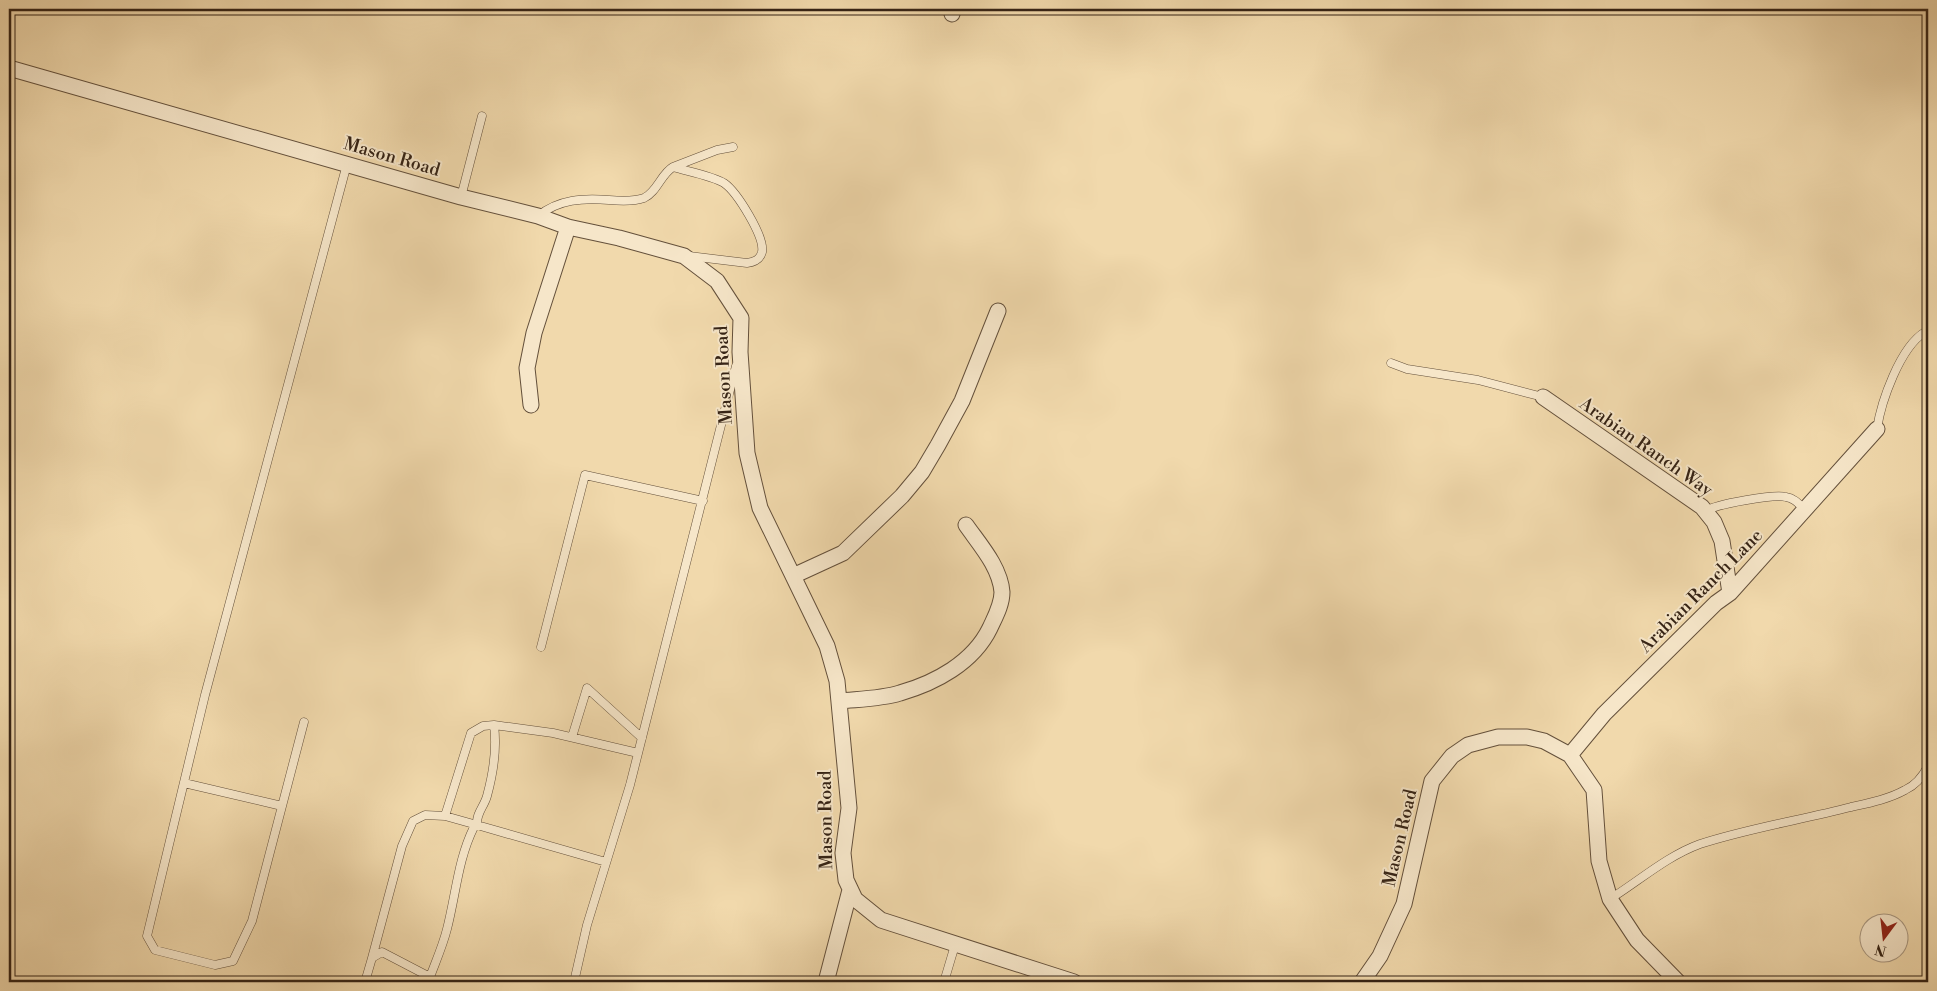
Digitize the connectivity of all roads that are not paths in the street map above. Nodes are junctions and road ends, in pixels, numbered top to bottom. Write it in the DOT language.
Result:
graph roads {
  1 [pos="9,68"];
  2 [pos="482,116"];
  3 [pos="734,147"];
  4 [pos="347,164"];
  5 [pos="673,167"];
  6 [pos="462,197"];
  7 [pos="538,216"];
  8 [pos="568,227"];
  9 [pos="684,256"];
  10 [pos="998,311"];
  11 [pos="1925,332"];
  12 [pos="740,352"];
  13 [pos="1391,364"];
  14 [pos="1543,398"];
  15 [pos="531,405"];
  16 [pos="1877,429"];
  17 [pos="703,501"];
  18 [pos="1805,510"];
  19 [pos="1706,511"];
  20 [pos="966,525"];
  21 [pos="793,576"];
  22 [pos="1730,593"];
  23 [pos="541,647"];
  24 [pos="839,701"];
  25 [pos="304,722"];
  26 [pos="494,725"];
  27 [pos="572,737"];
  28 [pos="642,738"];
  29 [pos="638,753"];
  30 [pos="1570,755"];
  31 [pos="1928,766"];
  32 [pos="184,783"];
  33 [pos="282,806"];
  34 [pos="445,816"];
  35 [pos="477,825"];
  36 [pos="606,862"];
  37 [pos="850,890"];
  38 [pos="1610,900"];
  39 [pos="955,945"];
  40 [pos="372,958"];
  41 [pos="429,979"];
  42 [pos="364,982"];
  43 [pos="574,982"];
  44 [pos="826,982"];
  45 [pos="944,982"];
  46 [pos="1074,982"];
  47 [pos="1362,982"];
  48 [pos="1678,982"];
  1 -- 4 [label="street, Mason Road"];
  2 -- 6 [label="lane"];
  3 -- 5 [label="lane"];
  4 -- 6 [label="street, Mason Road"];
  4 -- 32 [label="lane"];
  5 -- 7 [label="lane"];
  5 -- 9 [label="lane"];
  6 -- 7 [label="street, Mason Road"];
  7 -- 8 [label="street, Mason Road"];
  8 -- 9 [label="street, Mason Road"];
  8 -- 15 [label="street"];
  9 -- 12 [label="street, Mason Road"];
  10 -- 21 [label="street"];
  11 -- 16 [label="lane"];
  12 -- 17 [label="lane"];
  12 -- 21 [label="street, Mason Road"];
  13 -- 14 [label="lane"];
  14 -- 19 [label="street, Arabian Ranch Way"];
  16 -- 18 [label="street, Arabian Ranch Lane"];
  17 -- 23 [label="lane"];
  17 -- 28 [label="lane"];
  18 -- 19 [label="lane"];
  18 -- 22 [label="street, Arabian Ranch Lane"];
  19 -- 22 [label="street, Arabian Ranch Way"];
  20 -- 24 [label="street"];
  21 -- 24 [label="street, Mason Road"];
  22 -- 30 [label="street, Arabian Ranch Lane"];
  24 -- 37 [label="street, Mason Road"];
  25 -- 33 [label="lane"];
  26 -- 27 [label="lane"];
  26 -- 34 [label="lane"];
  26 -- 35 [label="lane"];
  27 -- 28 [label="lane"];
  27 -- 29 [label="lane"];
  28 -- 29 [label="lane"];
  29 -- 36 [label="lane"];
  30 -- 38 [label="street, Mason Road"];
  30 -- 47 [label="street, Mason Road"];
  31 -- 38 [label="lane"];
  32 -- 33 [label="lane"];
  32 -- 33 [label="lane"];
  34 -- 35 [label="lane"];
  34 -- 40 [label="lane"];
  35 -- 36 [label="lane"];
  35 -- 41 [label="lane"];
  36 -- 43 [label="lane"];
  37 -- 39 [label="street, Mason Road"];
  37 -- 44 [label="street"];
  38 -- 48 [label="street, Mason Road"];
  39 -- 45 [label="lane"];
  39 -- 46 [label="street, Mason Road"];
  40 -- 41 [label="lane"];
  40 -- 42 [label="lane"];
}
